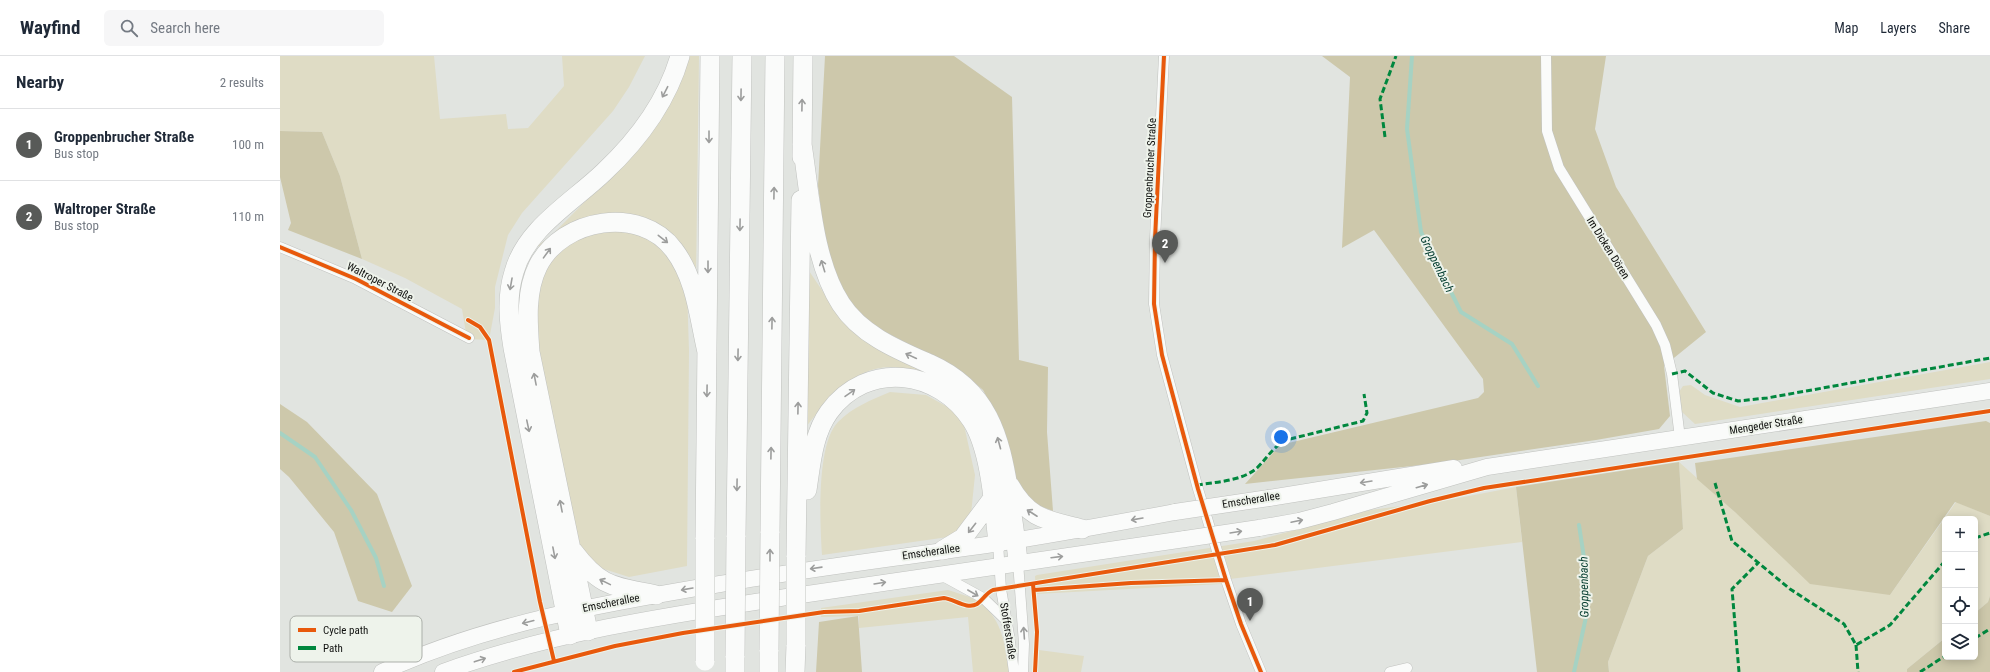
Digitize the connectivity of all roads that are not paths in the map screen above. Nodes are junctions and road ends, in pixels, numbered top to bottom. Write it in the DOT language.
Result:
graph roads {
  1 [pos="680,56"];
  2 [pos="710,56"];
  3 [pos="742,56"];
  4 [pos="775,56"];
  5 [pos="803,56"];
  6 [pos="1164,56"];
  7 [pos="1546,56"];
  8 [pos="802,144"];
  9 [pos="280,247"];
  10 [pos="469,338"];
  11 [pos="707,352"];
  12 [pos="1990,391"];
  13 [pos="1680,438"];
  14 [pos="1542,458"];
  15 [pos="1487,467"];
  16 [pos="1007,481"];
  17 [pos="993,498"];
  18 [pos="1082,529"];
  19 [pos="799,530"];
  20 [pos="1016,540"];
  21 [pos="998,543"];
  22 [pos="569,544"];
  23 [pos="943,550"];
  24 [pos="1018,562"];
  25 [pos="1000,565"];
  26 [pos="939,574"];
  27 [pos="656,594"];
  28 [pos="574,610"];
  29 [pos="1006,620"];
  30 [pos="579,633"];
  31 [pos="422,657"];
  32 [pos="409,662"];
  33 [pos="735,664"];
  34 [pos="705,667"];
  35 [pos="1407,668"];
  36 [pos="382,672"];
  37 [pos="443,672"];
  38 [pos="769,672"];
  39 [pos="796,672"];
  40 [pos="1014,672"];
  41 [pos="1023,672"];
  42 [pos="1261,672"];
  43 [pos="1390,672"];
  1 -- 28 [label="highway, one-way"];
  2 -- 11 [label="highway, one-way"];
  3 -- 33 [label="highway, one-way, bridge"];
  38 -- 4 [label="highway, one-way, bridge"];
  8 -- 5 [label="highway, one-way"];
  6 -- 42 [label="street, Groppenbrucher Straße"];
  7 -- 13 [label="street, Im Dicken Dören"];
  16 -- 8 [label="highway, one-way"];
  19 -- 8 [label="highway, one-way"];
  9 -- 10 [label="street, Waltroper Straße"];
  22 -- 11 [label="highway, one-way"];
  11 -- 34 [label="highway, one-way, bridge"];
  12 -- 13 [label="main road, Mengeder Straße"];
  13 -- 14 [label="main road, Mengeder Straße"];
  14 -- 15 [label="main road, Emscherallee"];
  15 -- 18 [label="main road, Emscherallee, one-way, bridge"];
  24 -- 15 [label="main road, Emscherallee, one-way, bridge"];
  18 -- 16 [label="highway, one-way"];
  16 -- 20 [label="highway"];
  19 -- 17 [label="highway, one-way"];
  17 -- 21 [label="highway"];
  17 -- 23 [label="highway, one-way"];
  18 -- 20 [label="main road, Emscherallee"];
  19 -- 39 [label="highway, bridge"];
  20 -- 21 [label="main road, Emscherallee"];
  20 -- 24 [label="highway"];
  21 -- 23 [label="main road, Emscherallee"];
  21 -- 25 [label="street, Stofferstraße"];
  27 -- 22 [label="highway, one-way"];
  22 -- 28 [label="highway"];
  23 -- 27 [label="main road, Emscherallee, one-way"];
  24 -- 25 [label="main road, Emscherallee"];
  41 -- 24 [label="street, Stofferstraße, one-way"];
  25 -- 26 [label="main road, Emscherallee"];
  25 -- 29 [label="street, Stofferstraße"];
  26 -- 29 [label="street, one-way"];
  30 -- 26 [label="main road, Emscherallee, one-way"];
  27 -- 28 [label="main road, Emscherallee"];
  28 -- 30 [label="highway"];
  28 -- 31 [label="main road, Emscherallee, one-way"];
  29 -- 40 [label="street, Stofferstraße"];
  37 -- 30 [label="main road, Emscherallee, one-way"];
  32 -- 36 [label="main road, Emscherallee, one-way"];
  35 -- 43 [label="street"];
}
